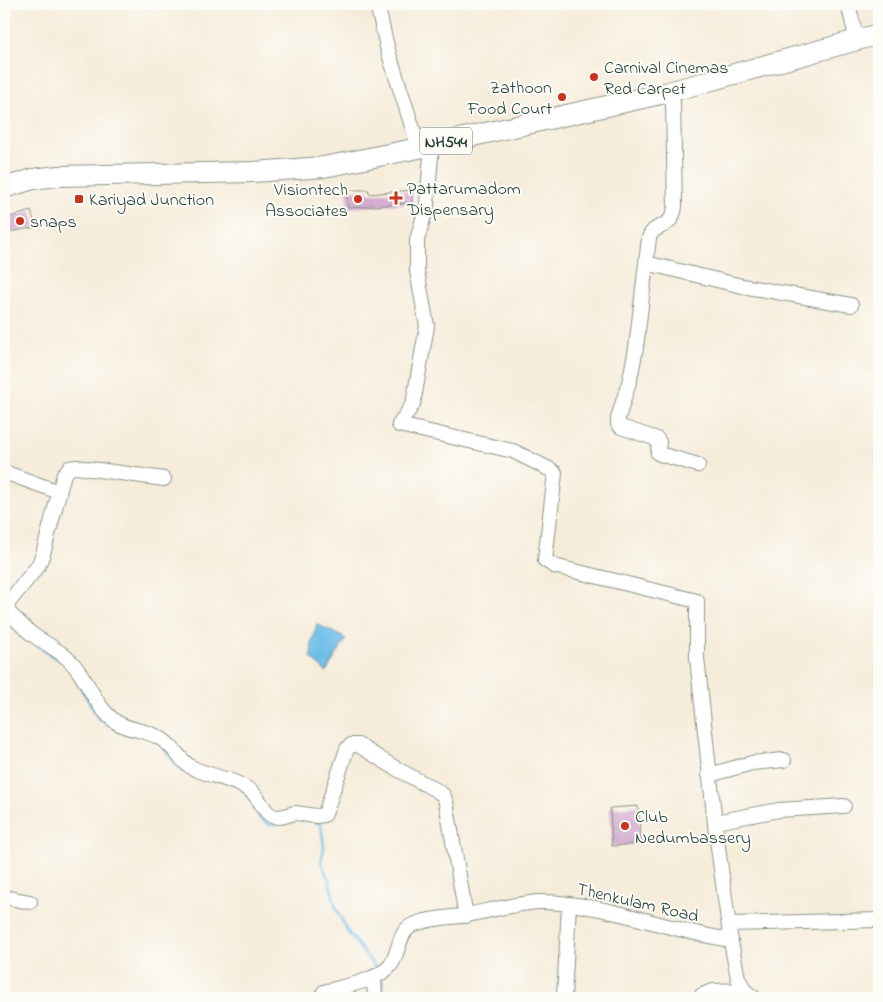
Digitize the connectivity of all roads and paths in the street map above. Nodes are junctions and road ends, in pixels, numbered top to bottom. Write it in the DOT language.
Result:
graph roads {
  1 [pos="377,4"];
  2 [pos="848,4"];
  3 [pos="879,34"];
  4 [pos="857,40"];
  5 [pos="879,47"];
  6 [pos="673,102"];
  7 [pos="425,152"];
  8 [pos="12,192"];
  9 [pos="646,263"];
  10 [pos="851,305"];
  11 [pos="698,466"];
  12 [pos="4,472"];
  13 [pos="164,479"];
  14 [pos="59,492"];
  15 [pos="784,760"];
  16 [pos="709,775"];
  17 [pos="844,806"];
  18 [pos="715,822"];
  19 [pos="4,897"];
  20 [pos="30,902"];
  21 [pos="569,905"];
  22 [pos="466,916"];
  23 [pos="879,920"];
  24 [pos="729,924"];
  25 [pos="731,940"];
  26 [pos="379,974"];
  27 [pos="324,992"];
  28 [pos="749,994"];
  29 [pos="375,998"];
  30 [pos="564,998"];
  31 [pos="702,998"];
  1 -- 7 [label="street"];
  2 -- 4 [label="street"];
  3 -- 4 [label="highway, NH544"];
  4 -- 7 [label="highway, NH544"];
  5 -- 6 [label="highway, NH544"];
  6 -- 7 [label="highway, NH544"];
  6 -- 9 [label="street"];
  7 -- 8 [label="highway, NH544"];
  7 -- 16 [label="street"];
  9 -- 10 [label="street"];
  9 -- 11 [label="street"];
  12 -- 14 [label="street"];
  13 -- 14 [label="street"];
  14 -- 22 [label="street"];
  15 -- 16 [label="street"];
  16 -- 18 [label="street"];
  17 -- 18 [label="street"];
  18 -- 24 [label="street"];
  19 -- 20 [label="street"];
  21 -- 22 [label="street, Thenkulam Road"];
  21 -- 25 [label="street, Thenkulam Road"];
  21 -- 30 [label="street"];
  22 -- 26 [label="street, Thenkulam Road"];
  23 -- 24 [label="street"];
  24 -- 25 [label="street"];
  25 -- 28 [label="street"];
  26 -- 27 [label="street"];
  26 -- 29 [label="street"];
  28 -- 31 [label="street"];
}
